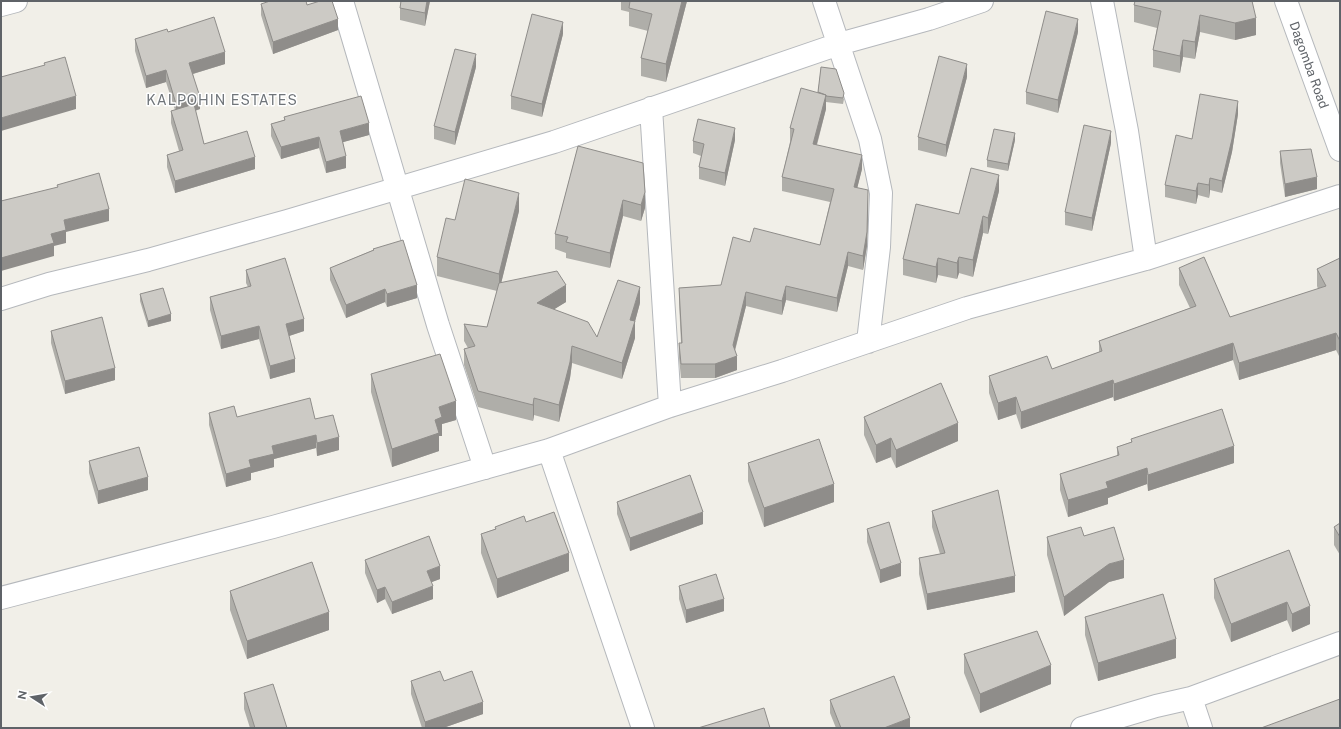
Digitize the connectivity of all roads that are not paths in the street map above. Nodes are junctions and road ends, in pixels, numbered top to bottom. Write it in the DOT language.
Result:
graph roads {
  1 [pos="16,1"];
  2 [pos="342,1"];
  3 [pos="824,1"];
  4 [pos="982,1"];
  5 [pos="1102,1"];
  6 [pos="1286,1"];
  7 [pos="1,5"];
  8 [pos="839,44"];
  9 [pos="651,108"];
  10 [pos="1340,150"];
  11 [pos="397,189"];
  12 [pos="1340,196"];
  13 [pos="1146,259"];
  14 [pos="1,299"];
  15 [pos="868,342"];
  16 [pos="670,406"];
  17 [pos="549,450"];
  18 [pos="485,468"];
  19 [pos="1,598"];
  20 [pos="1340,643"];
  21 [pos="1191,698"];
  22 [pos="643,728"];
  23 [pos="1082,728"];
  24 [pos="1201,728"];
  1 -- 7 [label="street"];
  2 -- 11 [label="street"];
  3 -- 8 [label="street"];
  4 -- 8 [label="street"];
  5 -- 13 [label="street"];
  6 -- 10 [label="street, Dagomba Road"];
  8 -- 9 [label="street"];
  8 -- 15 [label="street"];
  9 -- 11 [label="street"];
  9 -- 16 [label="street"];
  11 -- 14 [label="street"];
  11 -- 18 [label="street"];
  12 -- 13 [label="street"];
  13 -- 15 [label="street"];
  15 -- 16 [label="street"];
  16 -- 17 [label="street"];
  17 -- 18 [label="street"];
  17 -- 22 [label="street"];
  18 -- 19 [label="street"];
  20 -- 21 [label="street"];
  21 -- 23 [label="street"];
  21 -- 24 [label="street"];
}
